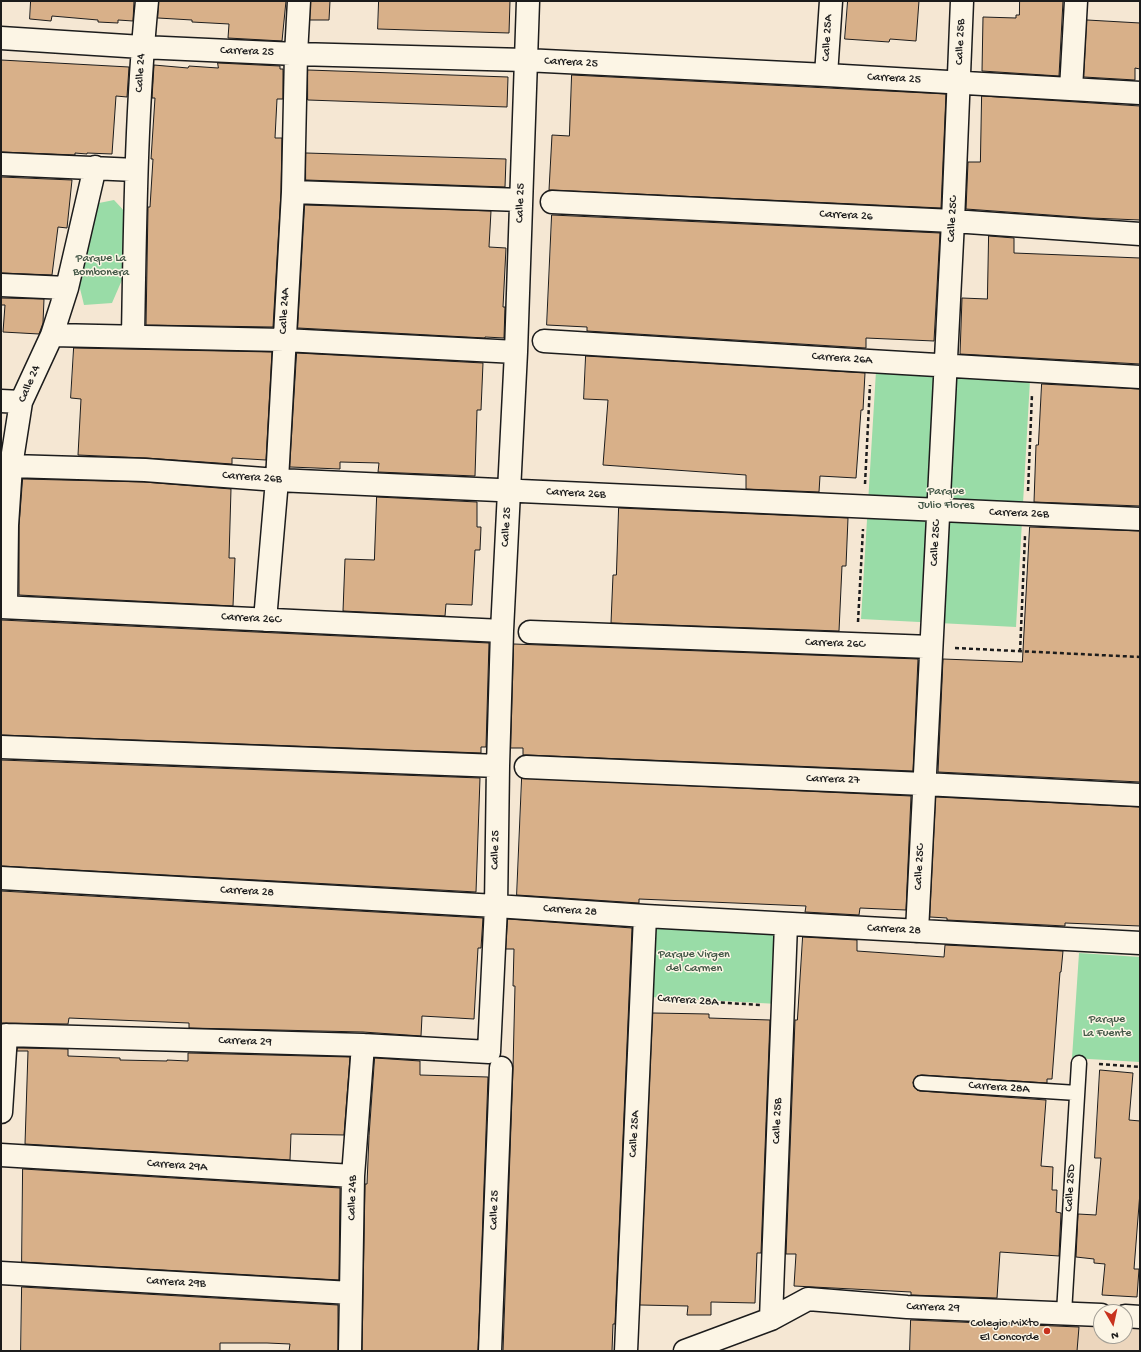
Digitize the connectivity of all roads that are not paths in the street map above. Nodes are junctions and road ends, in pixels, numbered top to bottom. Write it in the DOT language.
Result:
graph roads {
  1 [pos="147,1"];
  2 [pos="299,1"];
  3 [pos="528,1"];
  4 [pos="830,1"];
  5 [pos="962,1"];
  6 [pos="1076,1"];
  7 [pos="1,38"];
  8 [pos="142,47"];
  9 [pos="296,54"];
  10 [pos="525,60"];
  11 [pos="826,75"];
  12 [pos="959,83"];
  13 [pos="1071,89"];
  14 [pos="1140,93"];
  15 [pos="1,164"];
  16 [pos="95,167"];
  17 [pos="136,170"];
  18 [pos="293,192"];
  19 [pos="521,200"];
  20 [pos="552,202"];
  21 [pos="953,221"];
  22 [pos="1140,234"];
  23 [pos="1,285"];
  24 [pos="67,288"];
  25 [pos="52,335"];
  26 [pos="133,336"];
  27 [pos="284,340"];
  28 [pos="544,341"];
  29 [pos="516,352"];
  30 [pos="945,366"];
  31 [pos="1140,377"];
  32 [pos="11,401"];
  33 [pos="11,466"];
  34 [pos="277,480"];
  35 [pos="509,490"];
  36 [pos="938,511"];
  37 [pos="1140,519"];
  38 [pos="4,525"];
  39 [pos="4,607"];
  40 [pos="265,620"];
  41 [pos="502,631"];
  42 [pos="530,632"];
  43 [pos="931,647"];
  44 [pos="1,747"];
  45 [pos="498,766"];
  46 [pos="526,768"];
  47 [pos="924,784"];
  48 [pos="1140,795"];
  49 [pos="1,878"];
  50 [pos="496,906"];
  51 [pos="645,916"];
  52 [pos="786,924"];
  53 [pos="917,931"];
  54 [pos="1140,943"];
  55 [pos="4,1035"];
  56 [pos="363,1045"];
  57 [pos="495,1060"];
  58 [pos="1079,1063"];
  59 [pos="921,1083"];
  60 [pos="1077,1092"];
  61 [pos="1,1112"];
  62 [pos="1,1155"];
  63 [pos="353,1176"];
  64 [pos="1,1273"];
  65 [pos="351,1293"];
  66 [pos="1064,1313"];
  67 [pos="1093,1315"];
  68 [pos="770,1318"];
  69 [pos="350,1351"];
  70 [pos="490,1351"];
  71 [pos="626,1351"];
  72 [pos="685,1351"];
  1 -- 8 [label="street, Calle 24"];
  2 -- 9 [label="street, Calle 24A"];
  3 -- 10 [label="street, Calle 25"];
  4 -- 11 [label="street, Calle 25A"];
  5 -- 12 [label="street, Calle 25B"];
  6 -- 13 [label="street"];
  7 -- 8 [label="street, Carrera 25"];
  8 -- 9 [label="street, Carrera 25"];
  8 -- 17 [label="street, Calle 24"];
  9 -- 10 [label="street, Carrera 25"];
  9 -- 18 [label="street, Calle 24A"];
  10 -- 11 [label="street, Carrera 25"];
  10 -- 19 [label="street, Calle 25"];
  11 -- 12 [label="street, Carrera 25"];
  12 -- 13 [label="street, Carrera 25"];
  12 -- 21 [label="street, Calle 25C"];
  13 -- 14 [label="street, Carrera 25"];
  15 -- 16 [label="street"];
  16 -- 17 [label="street"];
  16 -- 24 [label="street, Calle 24"];
  17 -- 26 [label="street, Calle 24"];
  18 -- 19 [label="street"];
  18 -- 27 [label="street, Calle 24A"];
  19 -- 29 [label="street, Calle 25"];
  20 -- 21 [label="street, Carrera 26"];
  21 -- 22 [label="street, Carrera 26"];
  21 -- 30 [label="street, Calle 25C"];
  23 -- 24 [label="street"];
  24 -- 25 [label="street, Calle 24"];
  25 -- 26 [label="street"];
  25 -- 32 [label="street, Calle 24"];
  26 -- 27 [label="street"];
  27 -- 29 [label="street"];
  27 -- 34 [label="street, Calle 24A"];
  28 -- 30 [label="street, Carrera 26A"];
  29 -- 35 [label="street, Calle 25"];
  30 -- 31 [label="street, Carrera 26A"];
  30 -- 36 [label="street, Calle 25C"];
  32 -- 33 [label="street, Calle 24"];
  33 -- 34 [label="street, Carrera 26B"];
  33 -- 38 [label="street, Calle 24"];
  34 -- 35 [label="street, Carrera 26B"];
  34 -- 40 [label="street, Calle 24A"];
  35 -- 36 [label="street, Carrera 26B"];
  35 -- 41 [label="street, Calle 25"];
  36 -- 37 [label="street, Carrera 26B"];
  36 -- 43 [label="street, Calle 25C"];
  38 -- 39 [label="street, Calle 24"];
  39 -- 40 [label="street, Carrera 26C"];
  40 -- 41 [label="street, Carrera 26C"];
  41 -- 45 [label="street, Calle 25"];
  42 -- 43 [label="street, Carrera 26C"];
  43 -- 47 [label="street, Calle 25C"];
  44 -- 45 [label="street"];
  45 -- 50 [label="street, Calle 25"];
  46 -- 47 [label="street, Carrera 27"];
  47 -- 48 [label="street, Carrera 27"];
  47 -- 53 [label="street, Calle 25C"];
  49 -- 50 [label="street, Carrera 28"];
  50 -- 51 [label="street, Carrera 28"];
  50 -- 57 [label="street, Calle 25"];
  51 -- 52 [label="street, Carrera 28"];
  51 -- 71 [label="street, Calle 25A"];
  52 -- 53 [label="street, Carrera 28"];
  52 -- 68 [label="street, Calle 25B"];
  53 -- 54 [label="street, Carrera 28"];
  55 -- 56 [label="street, Carrera 29"];
  55 -- 61 [label="street"];
  56 -- 57 [label="street, Carrera 29"];
  56 -- 63 [label="street, Calle 24B"];
  57 -- 70 [label="street, Calle 25"];
  58 -- 60 [label="lane, Calle 25D"];
  59 -- 60 [label="lane, Carrera 28A"];
  60 -- 66 [label="lane, Calle 25D"];
  62 -- 63 [label="street, Carrera 29A"];
  63 -- 65 [label="street, Calle 24B"];
  64 -- 65 [label="street, Carrera 29B"];
  65 -- 69 [label="street, Calle 24B"];
  66 -- 67 [label="street, Carrera 29"];
  66 -- 68 [label="street, Carrera 29"];
  68 -- 72 [label="street"];
}
